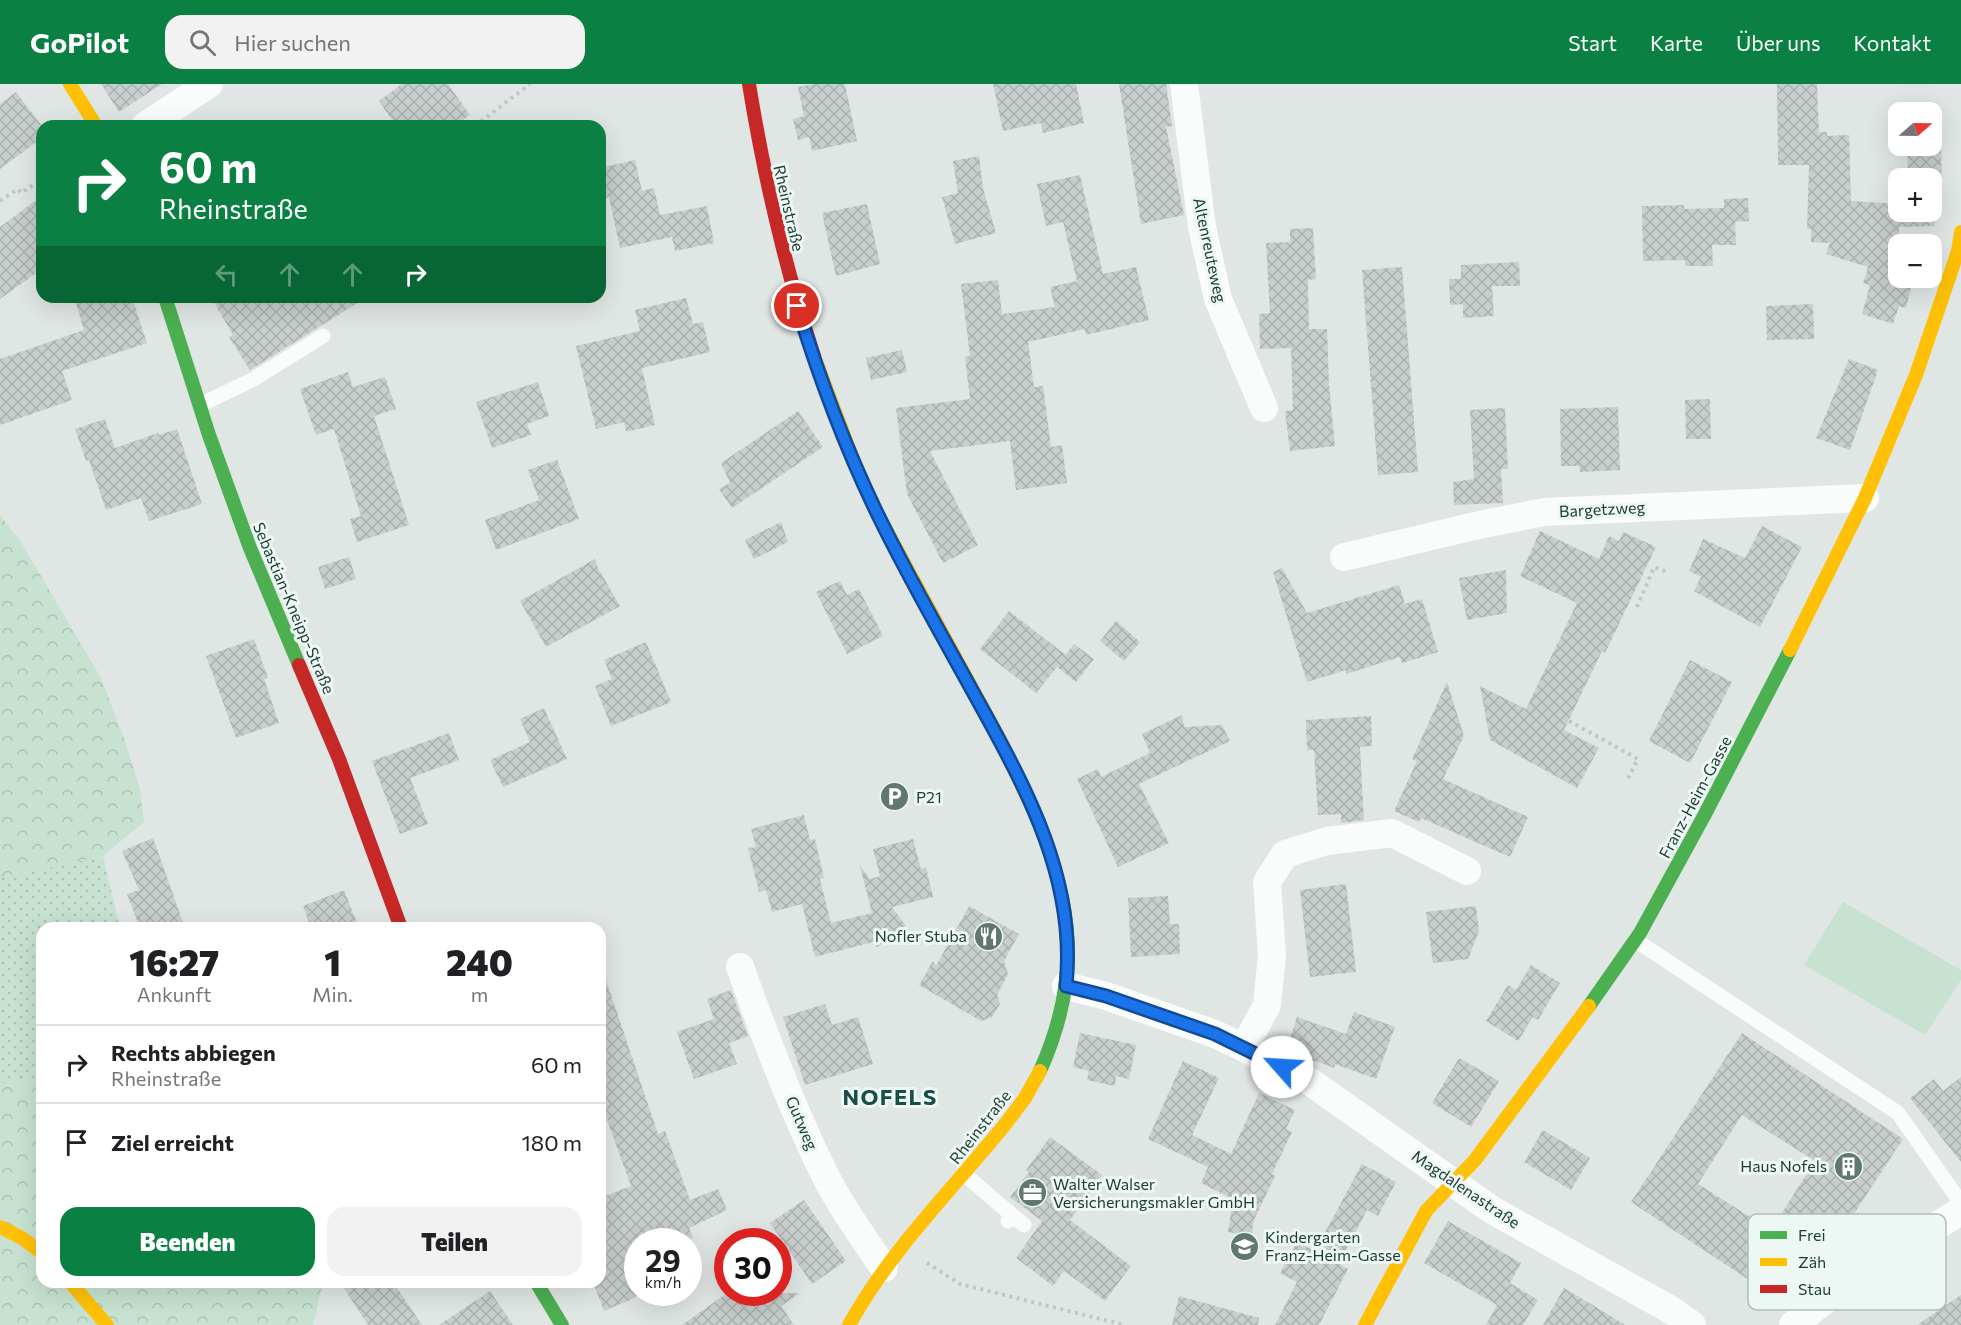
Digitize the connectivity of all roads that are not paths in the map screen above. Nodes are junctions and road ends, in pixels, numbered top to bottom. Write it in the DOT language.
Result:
graph roads {
  1 [pos="69,84"];
  2 [pos="208,84"];
  3 [pos="749,84"];
  4 [pos="1184,84"];
  5 [pos="92,120"];
  6 [pos="153,120"];
  7 [pos="1961,232"];
  8 [pos="167,303"];
  9 [pos="323,336"];
  10 [pos="200,405"];
  11 [pos="1264,408"];
  12 [pos="1865,498"];
  13 [pos="1344,557"];
  14 [pos="1467,871"];
  15 [pos="399,922"];
  16 [pos="1635,940"];
  17 [pos="740,967"];
  18 [pos="1066,986"];
  19 [pos="1244,1048"];
  20 [pos="964,1174"];
  21 [pos="1454,1182"];
  22 [pos="1961,1203"];
  23 [pos="1961,1211"];
  24 [pos="1946,1220"];
  25 [pos="1024,1225"];
  26 [pos="0,1227"];
  27 [pos="36,1248"];
  28 [pos="884,1268"];
  29 [pos="75,1288"];
  30 [pos="540,1288"];
  31 [pos="1812,1310"];
  32 [pos="107,1325"];
  33 [pos="562,1325"];
  34 [pos="849,1325"];
  35 [pos="1365,1325"];
  36 [pos="1692,1325"];
  37 [pos="1793,1325"];
  1 -- 5 [label="main road"];
  2 -- 6 [label="street"];
  3 -- 18 [label="main road, Rheinstraße"];
  4 -- 11 [label="street, Altenreuteweg"];
  7 -- 12 [label="main road, Franz-Heim-Gasse"];
  8 -- 10 [label="main road, Sebastian-Kneipp-Straße"];
  9 -- 10 [label="lane"];
  10 -- 15 [label="main road, Sebastian-Kneipp-Straße"];
  12 -- 13 [label="street, Bargetzweg"];
  12 -- 16 [label="main road, Franz-Heim-Gasse"];
  14 -- 19 [label="street"];
  16 -- 21 [label="main road, Franz-Heim-Gasse"];
  16 -- 22 [label="lane"];
  17 -- 28 [label="street, Gutweg"];
  18 -- 19 [label="street, Magdalenastraße"];
  18 -- 20 [label="main road, Rheinstraße"];
  19 -- 21 [label="street, Magdalenastraße"];
  20 -- 25 [label="lane"];
  20 -- 28 [label="main road, Rheinstraße"];
  21 -- 35 [label="main road, Franz-Heim-Gasse"];
  21 -- 36 [label="street, Magdalenastraße"];
  23 -- 24 [label="street"];
  26 -- 27 [label="main road"];
  28 -- 34 [label="main road, Rheinstraße"];
  29 -- 32 [label="main road"];
  30 -- 33 [label="main road"];
  31 -- 37 [label="street"];
}
